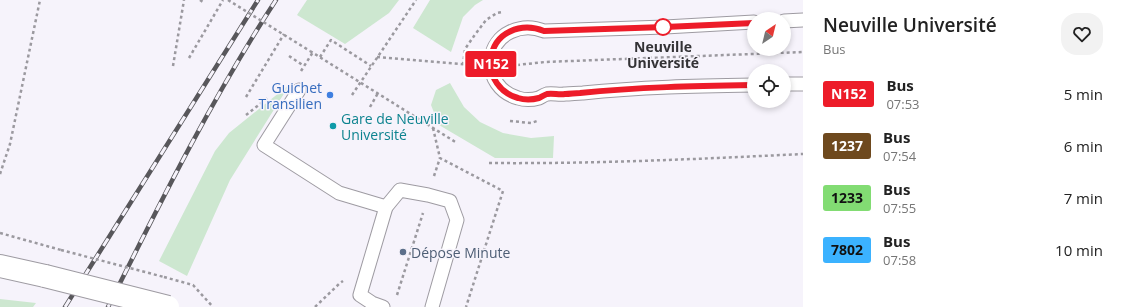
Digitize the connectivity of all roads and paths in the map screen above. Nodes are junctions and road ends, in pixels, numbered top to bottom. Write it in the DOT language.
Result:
graph roads {
  1 [pos="40,0"];
  2 [pos="184,0"];
  3 [pos="223,0"];
  4 [pos="228,0"];
  5 [pos="416,0"];
  6 [pos="803,20"];
  7 [pos="791,21"];
  8 [pos="747,22"];
  9 [pos="284,34"];
  10 [pos="311,52"];
  11 [pos="803,52"];
  12 [pos="289,56"];
  13 [pos="320,57"];
  14 [pos="189,58"];
  15 [pos="377,58"];
  16 [pos="472,65"];
  17 [pos="517,65"];
  18 [pos="173,66"];
  19 [pos="304,66"];
  20 [pos="371,66"];
  21 [pos="300,73"];
  22 [pos="360,82"];
  23 [pos="791,84"];
  24 [pos="803,84"];
  25 [pos="747,85"];
  26 [pos="299,90"];
  27 [pos="378,93"];
  28 [pos="352,95"];
  29 [pos="246,97"];
  30 [pos="370,107"];
  31 [pos="457,143"];
  32 [pos="803,154"];
  33 [pos="440,158"];
  34 [pos="489,163"];
  35 [pos="0,174"];
  36 [pos="428,195"];
  37 [pos="386,207"];
  38 [pos="0,234"];
  39 [pos="0,266"];
  40 [pos="366,273"];
  41 [pos="396,298"];
  42 [pos="168,307"];
  43 [pos="213,307"];
  44 [pos="315,307"];
  45 [pos="383,307"];
  46 [pos="432,307"];
  1 -- 35 [label="path"];
  2 -- 18 [label="path"];
  3 -- 14 [label="path"];
  4 -- 9 [label="path, bridge"];
  5 -- 15 [label="path"];
  6 -- 7 [label="lane"];
  8 -- 25 [label="lane"];
  9 -- 10 [label="path, bridge"];
  9 -- 29 [label="path"];
  10 -- 13 [label="path"];
  10 -- 19 [label="path"];
  11 -- 17 [label="path"];
  12 -- 19 [label="path"];
  13 -- 20 [label="path"];
  13 -- 22 [label="path"];
  15 -- 16 [label="path"];
  15 -- 20 [label="path"];
  19 -- 21 [label="path"];
  20 -- 22 [label="path"];
  22 -- 27 [label="path"];
  22 -- 28 [label="path"];
  23 -- 24 [label="lane"];
  26 -- 37 [label="lane"];
  27 -- 30 [label="path"];
  27 -- 31 [label="path"];
  32 -- 34 [label="path"];
  33 -- 36 [label="path"];
  36 -- 37 [label="lane"];
  36 -- 41 [label="path"];
  36 -- 46 [label="lane"];
  37 -- 40 [label="lane"];
  38 -- 43 [label="path, bridge"];
  39 -- 42 [label="main road, bridge"];
  40 -- 44 [label="path"];
  40 -- 45 [label="lane"];
}
